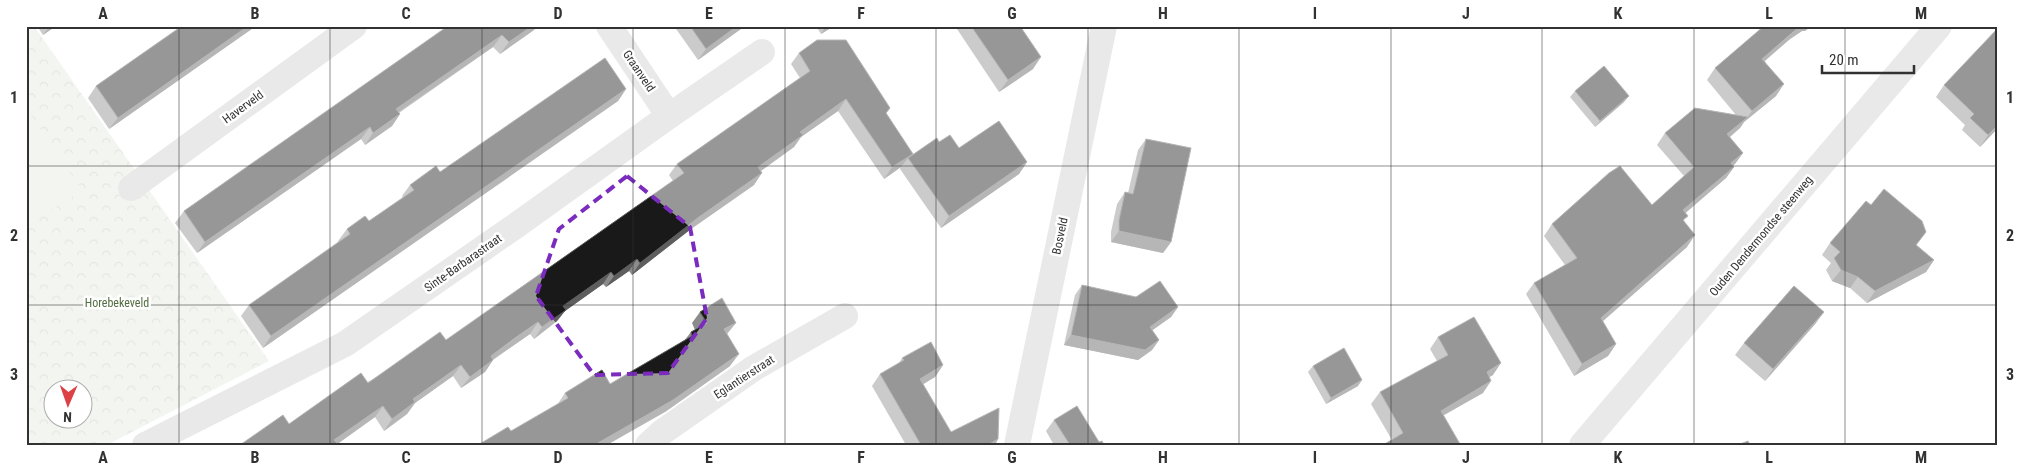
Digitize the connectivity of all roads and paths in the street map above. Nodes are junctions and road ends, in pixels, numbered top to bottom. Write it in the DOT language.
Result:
graph roads {
  1 [pos="354,26"];
  2 [pos="609,26"];
  3 [pos="1104,26"];
  4 [pos="1939,26"];
  5 [pos="762,52"];
  6 [pos="669,116"];
  7 [pos="131,188"];
  8 [pos="845,316"];
  9 [pos="146,445"];
  10 [pos="648,445"];
  11 [pos="1017,445"];
  12 [pos="1582,445"];
  1 -- 7 [label="street, Haverveld"];
  2 -- 6 [label="street, Graanveld"];
  3 -- 11 [label="street, Bosveld"];
  4 -- 12 [label="street, Ouden Dendermondse steenweg"];
  5 -- 6 [label="street, Sinte-Barbarastraat"];
  6 -- 9 [label="street, Sinte-Barbarastraat"];
  8 -- 10 [label="street, Eglantierstraat"];
}
